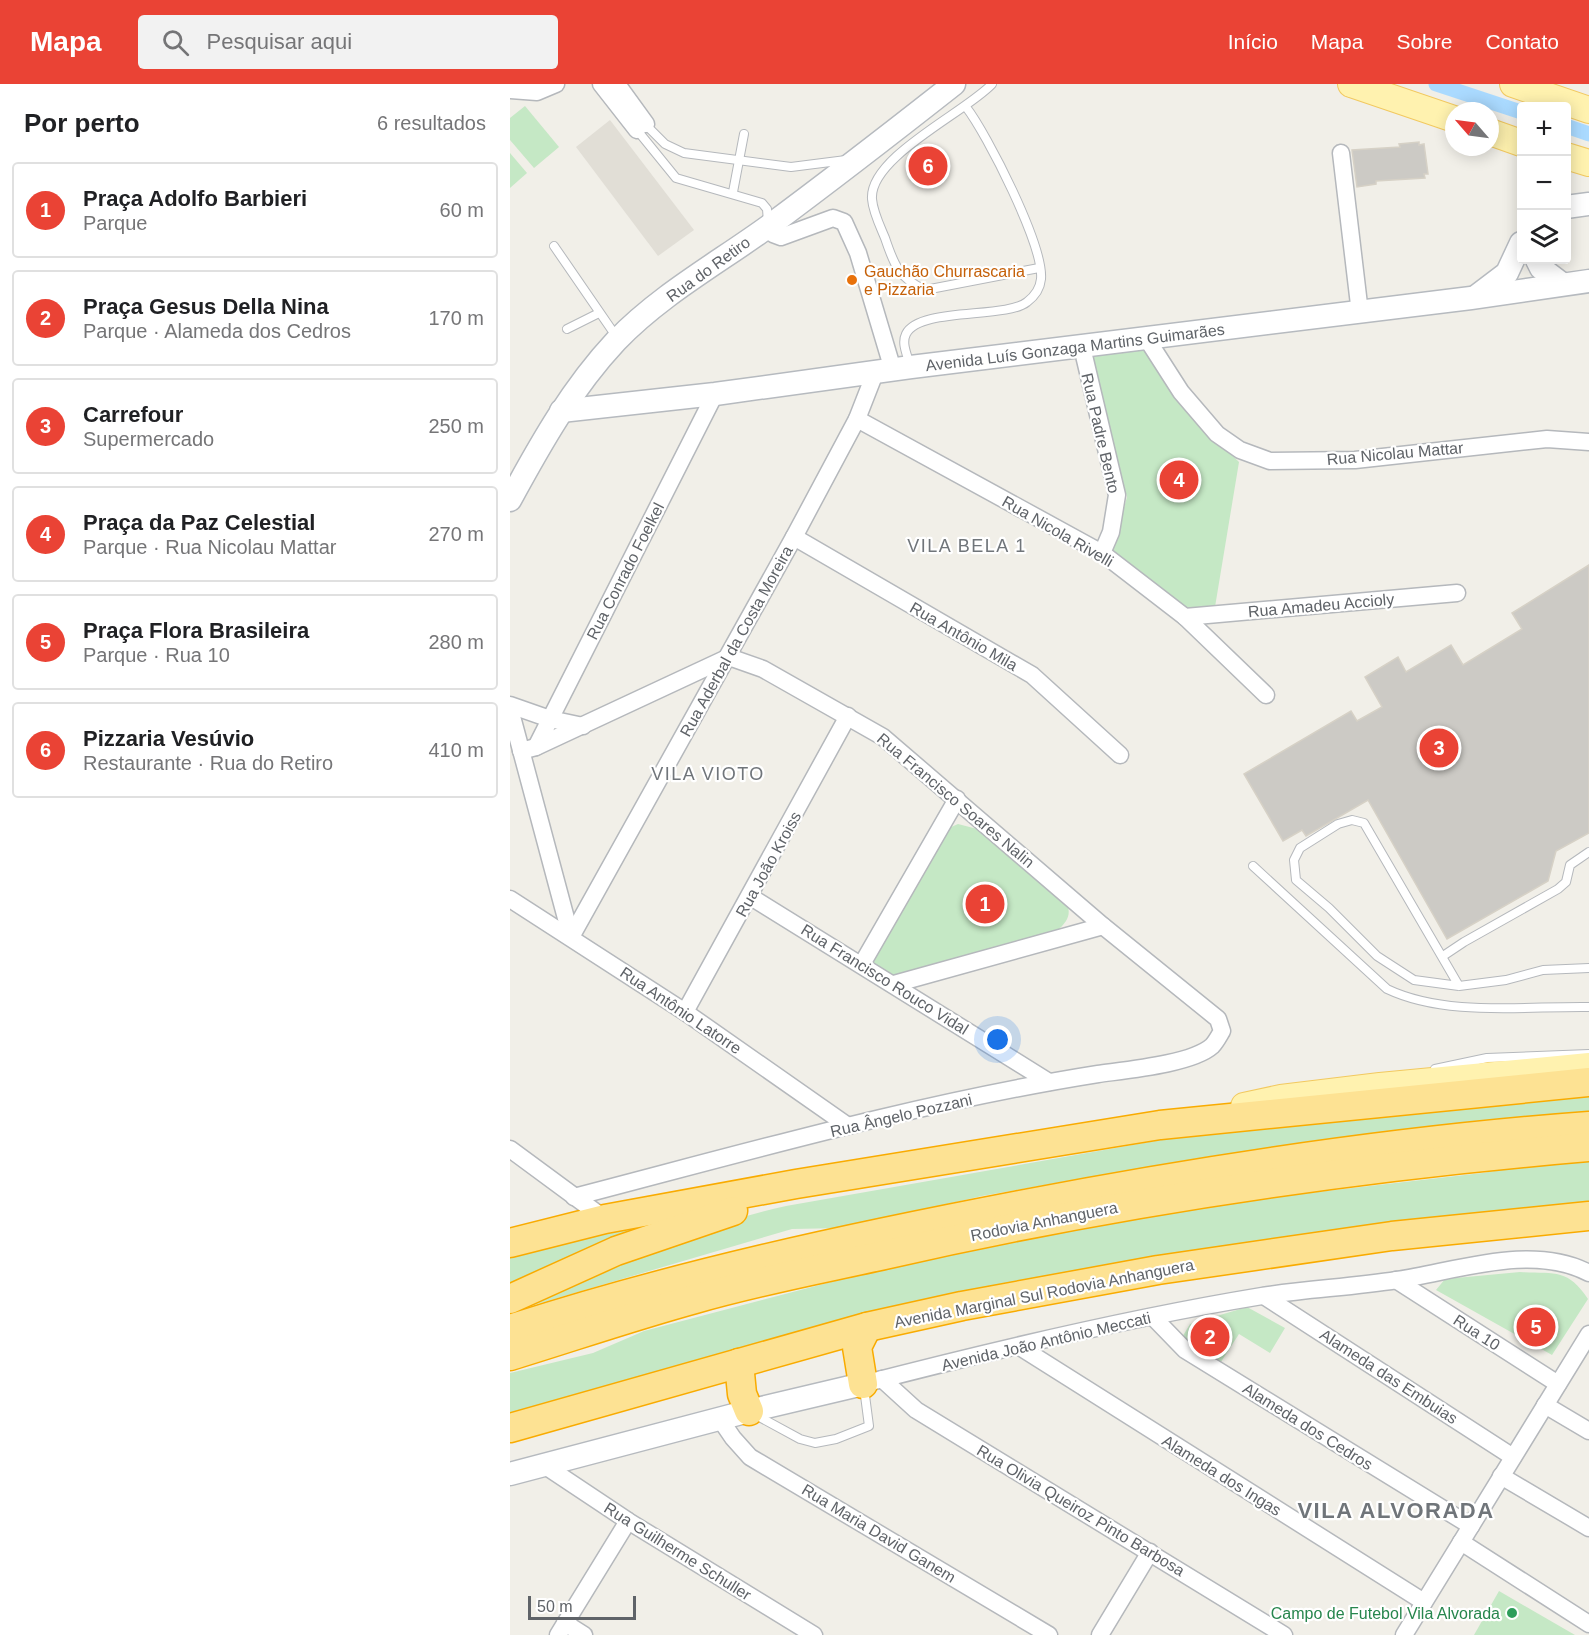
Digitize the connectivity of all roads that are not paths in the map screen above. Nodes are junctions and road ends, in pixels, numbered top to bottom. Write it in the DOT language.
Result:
graph roads {
  1 [pos="556,84"];
  2 [pos="601,84"];
  3 [pos="617,84"];
  4 [pos="954,84"];
  5 [pos="993,84"];
  6 [pos="1351,84"];
  7 [pos="1513,84"];
  8 [pos="510,90"];
  9 [pos="966,107"];
  10 [pos="1586,109"];
  11 [pos="1445,116"];
  12 [pos="641,128"];
  13 [pos="744,134"];
  14 [pos="1499,136"];
  15 [pos="1517,143"];
  16 [pos="1341,153"];
  17 [pos="1571,158"];
  18 [pos="855,159"];
  19 [pos="740,162"];
  20 [pos="1589,163"];
  21 [pos="733,192"];
  22 [pos="1589,204"];
  23 [pos="1571,206"];
  24 [pos="769,226"];
  25 [pos="554,246"];
  26 [pos="1517,252"];
  27 [pos="1539,264"];
  28 [pos="1040,268"];
  29 [pos="1589,281"];
  30 [pos="1562,284"];
  31 [pos="1471,298"];
  32 [pos="599,313"];
  33 [pos="1360,313"];
  34 [pos="567,329"];
  35 [pos="618,339"];
  36 [pos="1147,339"];
  37 [pos="1082,347"];
  38 [pos="893,370"];
  39 [pos="715,394"];
  40 [pos="561,411"];
  41 [pos="857,419"];
  42 [pos="1589,442"];
  43 [pos="510,500"];
  44 [pos="794,537"];
  45 [pos="1102,553"];
  46 [pos="1457,592"];
  47 [pos="1185,617"];
  48 [pos="729,657"];
  49 [pos="1266,695"];
  50 [pos="510,707"];
  51 [pos="848,716"];
  52 [pos="550,719"];
  53 [pos="583,726"];
  54 [pos="529,749"];
  55 [pos="1120,754"];
  56 [pos="957,799"];
  57 [pos="1589,852"];
  58 [pos="1253,866"];
  59 [pos="1299,883"];
  60 [pos="751,897"];
  61 [pos="510,899"];
  62 [pos="1296,903"];
  63 [pos="1103,926"];
  64 [pos="571,937"];
  65 [pos="1443,956"];
  66 [pos="862,964"];
  67 [pos="1589,968"];
  68 [pos="894,984"];
  69 [pos="1459,986"];
  70 [pos="1589,1007"];
  71 [pos="685,1012"];
  72 [pos="1222,1031"];
  73 [pos="1589,1054"];
  74 [pos="1589,1066"];
  75 [pos="1049,1082"];
  76 [pos="1589,1082"];
  77 [pos="1380,1086"];
  78 [pos="1160,1125"];
  79 [pos="848,1126"];
  80 [pos="1589,1126"];
  81 [pos="1589,1147"];
  82 [pos="510,1149"];
  83 [pos="930,1164"];
  84 [pos="573,1197"];
  85 [pos="1589,1216"];
  86 [pos="605,1219"];
  87 [pos="510,1243"];
  88 [pos="1589,1273"];
  89 [pos="1396,1280"];
  90 [pos="1264,1296"];
  91 [pos="510,1299"];
  92 [pos="1153,1317"];
  93 [pos="867,1327"];
  94 [pos="510,1329"];
  95 [pos="1589,1334"];
  96 [pos="1020,1347"];
  97 [pos="510,1356"];
  98 [pos="739,1363"];
  99 [pos="872,1381"];
  100 [pos="1558,1384"];
  101 [pos="1545,1405"];
  102 [pos="748,1411"];
  103 [pos="720,1419"];
  104 [pos="510,1428"];
  105 [pos="1589,1431"];
  106 [pos="1513,1456"];
  107 [pos="544,1465"];
  108 [pos="510,1474"];
  109 [pos="1501,1476"];
  110 [pos="628,1521"];
  111 [pos="1471,1526"];
  112 [pos="1589,1528"];
  113 [pos="1461,1542"];
  114 [pos="1150,1552"];
  115 [pos="1424,1602"];
  116 [pos="1589,1624"];
  117 [pos="562,1629"];
  118 [pos="584,1635"];
  119 [pos="814,1635"];
  120 [pos="1049,1635"];
  121 [pos="1100,1635"];
  122 [pos="1284,1635"];
  123 [pos="1404,1635"];
  1 -- 8 [label="street"];
  2 -- 12 [label="street"];
  3 -- 12 [label="street"];
  4 -- 18 [label="main road, Rua do Retiro"];
  5 -- 9 [label="lane"];
  6 -- 11 [label="main road"];
  7 -- 10 [label="main road"];
  9 -- 28 [label="lane"];
  9 -- 28 [label="lane"];
  12 -- 19 [label="lane"];
  12 -- 21 [label="lane"];
  13 -- 19 [label="lane"];
  14 -- 15 [label="main road"];
  16 -- 33 [label="street"];
  17 -- 20 [label="main road"];
  18 -- 19 [label="lane"];
  18 -- 24 [label="main road, Rua do Retiro"];
  19 -- 21 [label="lane"];
  21 -- 24 [label="lane"];
  22 -- 23 [label="main road"];
  24 -- 35 [label="main road, Rua do Retiro"];
  24 -- 38 [label="street"];
  25 -- 32 [label="lane"];
  26 -- 31 [label="main road"];
  27 -- 30 [label="main road"];
  28 -- 38 [label="lane"];
  29 -- 30 [label="main road, Avenida Luís Gonzaga Martins Guimarães"];
  30 -- 31 [label="main road, Avenida Luís Gonzaga Martins Guimarães"];
  31 -- 33 [label="main road, Avenida Luís Gonzaga Martins Guimarães"];
  32 -- 34 [label="lane"];
  32 -- 35 [label="lane"];
  33 -- 36 [label="main road, Avenida Luís Gonzaga Martins Guimarães"];
  35 -- 40 [label="main road, Rua do Retiro"];
  36 -- 37 [label="main road, Avenida Luís Gonzaga Martins Guimarães"];
  36 -- 42 [label="street, Rua Nicolau Mattar"];
  37 -- 38 [label="main road, Avenida Luís Gonzaga Martins Guimarães"];
  37 -- 45 [label="street, Rua Padre Bento"];
  38 -- 39 [label="main road, Avenida Luís Gonzaga Martins Guimarães"];
  38 -- 41 [label="street, Rua Aderbal da Costa Moreira"];
  39 -- 40 [label="main road, Avenida Luís Gonzaga Martins Guimarães"];
  39 -- 52 [label="street, Rua Conrado Foelkel"];
  40 -- 43 [label="main road, Rua do Retiro"];
  41 -- 44 [label="street, Rua Aderbal da Costa Moreira"];
  41 -- 45 [label="street, Rua Nicola Rivelli"];
  44 -- 48 [label="street, Rua Aderbal da Costa Moreira"];
  44 -- 55 [label="street, Rua Antônio Mila"];
  45 -- 47 [label="street, Rua Nicola Rivelli"];
  46 -- 47 [label="street, Rua Amadeu Accioly"];
  47 -- 49 [label="street, Rua Nicola Rivelli"];
  48 -- 51 [label="street, Rua Francisco Soares Nalin"];
  48 -- 53 [label="street"];
  48 -- 64 [label="street, Rua Aderbal da Costa Moreira"];
  50 -- 52 [label="street"];
  50 -- 54 [label="street"];
  51 -- 56 [label="street, Rua Francisco Soares Nalin"];
  51 -- 60 [label="street, Rua João Kroiss"];
  52 -- 53 [label="street"];
  52 -- 54 [label="street, Rua Conrado Foelkel"];
  53 -- 54 [label="street"];
  54 -- 64 [label="street"];
  56 -- 63 [label="street, Rua Francisco Soares Nalin"];
  56 -- 66 [label="street"];
  57 -- 65 [label="lane"];
  58 -- 62 [label="lane"];
  59 -- 62 [label="lane"];
  59 -- 65 [label="lane"];
  59 -- 69 [label="lane"];
  60 -- 66 [label="street, Rua Francisco Rouco Vidal"];
  60 -- 71 [label="street, Rua João Kroiss"];
  61 -- 64 [label="street, Rua Antônio Latorre"];
  62 -- 70 [label="lane"];
  63 -- 68 [label="street"];
  63 -- 72 [label="street, Rua Francisco Soares Nalin"];
  64 -- 71 [label="street, Rua Antônio Latorre"];
  65 -- 69 [label="lane"];
  66 -- 68 [label="street, Rua Francisco Rouco Vidal"];
  67 -- 69 [label="lane"];
  68 -- 75 [label="street, Rua Francisco Rouco Vidal"];
  71 -- 79 [label="street, Rua Antônio Latorre"];
  72 -- 75 [label="street, Rua Ângelo Pozzani"];
  73 -- 77 [label="lane"];
  74 -- 77 [label="main road"];
  75 -- 79 [label="street, Rua Ângelo Pozzani"];
  76 -- 78 [label="highway"];
  77 -- 78 [label="main road"];
  78 -- 83 [label="highway"];
  79 -- 84 [label="street, Rua Ângelo Pozzani"];
  80 -- 94 [label="highway, Rodovia Anhanguera"];
  81 -- 97 [label="highway, Rodovia Anhanguera"];
  82 -- 84 [label="street"];
  83 -- 86 [label="highway"];
  83 -- 91 [label="highway"];
  84 -- 86 [label="street"];
  85 -- 93 [label="highway, Avenida Marginal Sul Rodovia Anhanguera"];
  86 -- 87 [label="highway"];
  88 -- 89 [label="street, Avenida João Antônio Meccati"];
  89 -- 90 [label="street, Avenida João Antônio Meccati"];
  89 -- 100 [label="street, Rua 10"];
  90 -- 92 [label="street, Avenida João Antônio Meccati"];
  90 -- 106 [label="street, Alameda das Embuias"];
  92 -- 96 [label="street, Avenida João Antônio Meccati"];
  92 -- 111 [label="street, Alameda dos Cedros"];
  93 -- 98 [label="highway, Avenida Marginal Sul Rodovia Anhanguera"];
  93 -- 99 [label="highway"];
  95 -- 100 [label="street"];
  96 -- 99 [label="street, Avenida João Antônio Meccati"];
  96 -- 115 [label="street, Alameda dos Ingas"];
  98 -- 102 [label="highway"];
  98 -- 104 [label="highway, Avenida Marginal Sul Rodovia Anhanguera"];
  99 -- 102 [label="main road, Avenida João Antônio Meccati"];
  99 -- 102 [label="lane"];
  99 -- 114 [label="street, Rua Olivia Queiroz Pinto Barbosa"];
  100 -- 101 [label="street"];
  101 -- 105 [label="street"];
  101 -- 106 [label="street"];
  102 -- 103 [label="main road, Avenida João Antônio Meccati"];
  103 -- 107 [label="main road, Avenida João Antônio Meccati"];
  103 -- 120 [label="street, Rua Maria David Ganem"];
  106 -- 109 [label="street"];
  107 -- 108 [label="main road, Avenida João Antônio Meccati"];
  107 -- 110 [label="street, Rua Guilherme Schuller"];
  109 -- 111 [label="street"];
  109 -- 112 [label="street"];
  110 -- 117 [label="street"];
  110 -- 119 [label="street, Rua Guilherme Schuller"];
  111 -- 113 [label="street"];
  113 -- 115 [label="street"];
  113 -- 116 [label="street"];
  114 -- 121 [label="street"];
  114 -- 122 [label="street, Rua Olivia Queiroz Pinto Barbosa"];
  115 -- 123 [label="street"];
  117 -- 118 [label="street"];
}
